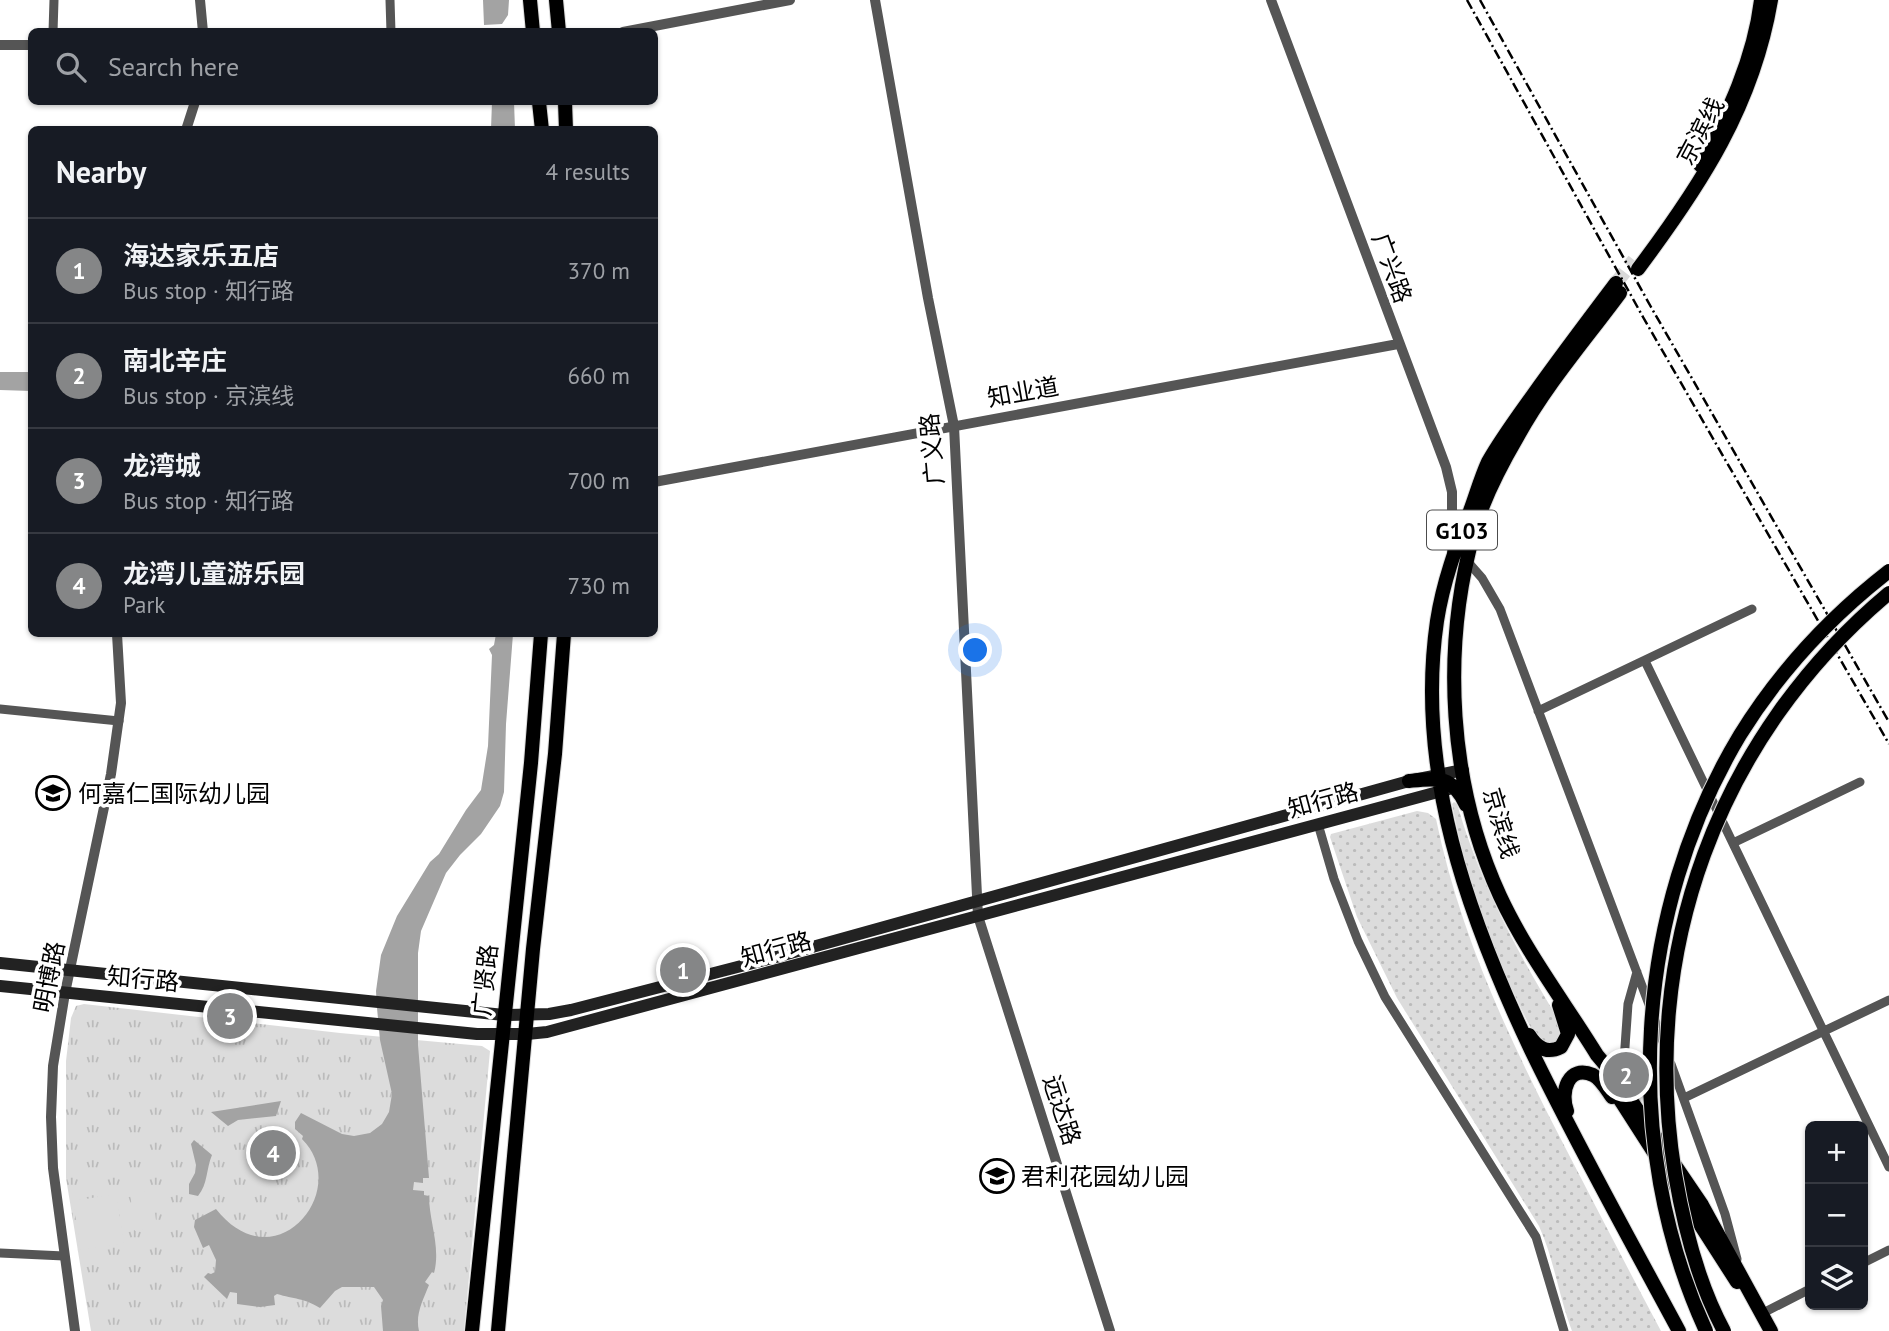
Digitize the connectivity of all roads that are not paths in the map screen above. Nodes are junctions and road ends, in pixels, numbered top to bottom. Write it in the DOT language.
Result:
graph roads {
  1 [pos="54,0"];
  2 [pos="200,0"];
  3 [pos="390,0"];
  4 [pos="530,0"];
  5 [pos="556,0"];
  6 [pos="790,0"];
  7 [pos="875,0"];
  8 [pos="1270,0"];
  9 [pos="1761,0"];
  10 [pos="1771,0"];
  11 [pos="53,28"];
  12 [pos="203,28"];
  13 [pos="391,28"];
  14 [pos="533,28"];
  15 [pos="559,28"];
  16 [pos="644,28"];
  17 [pos="0,45"];
  18 [pos="28,45"];
  19 [pos="194,105"];
  20 [pos="540,105"];
  21 [pos="565,105"];
  22 [pos="187,126"];
  23 [pos="541,126"];
  24 [pos="566,126"];
  25 [pos="1398,344"];
  26 [pos="954,426"];
  27 [pos="658,481"];
  28 [pos="1452,555"];
  29 [pos="1467,561"];
  30 [pos="1889,571"];
  31 [pos="1889,593"];
  32 [pos="1752,609"];
  33 [pos="117,637"];
  34 [pos="541,637"];
  35 [pos="564,637"];
  36 [pos="1645,661"];
  37 [pos="0,709"];
  38 [pos="1538,711"];
  39 [pos="119,721"];
  40 [pos="1463,770"];
  41 [pos="1409,782"];
  42 [pos="1439,782"];
  43 [pos="1860,782"];
  44 [pos="1461,787"];
  45 [pos="1411,798"];
  46 [pos="1446,817"];
  47 [pos="1318,824"];
  48 [pos="1732,843"];
  49 [pos="976,901"];
  50 [pos="978,916"];
  51 [pos="0,963"];
  52 [pos="71,971"];
  53 [pos="1637,972"];
  54 [pos="1547,976"];
  55 [pos="0,986"];
  56 [pos="1501,986"];
  57 [pos="65,993"];
  58 [pos="1889,1000"];
  59 [pos="504,1015"];
  60 [pos="528,1016"];
  61 [pos="1824,1032"];
  62 [pos="527,1034"];
  63 [pos="503,1035"];
  64 [pos="1597,1055"];
  65 [pos="1613,1074"];
  66 [pos="1684,1098"];
  67 [pos="1639,1131"];
  68 [pos="1589,1164"];
  69 [pos="1889,1167"];
  70 [pos="1889,1250"];
  71 [pos="0,1253"];
  72 [pos="64,1256"];
  73 [pos="1868,1260"];
  74 [pos="1740,1271"];
  75 [pos="1805,1292"];
  76 [pos="1761,1314"];
  77 [pos="75,1331"];
  78 [pos="472,1331"];
  79 [pos="498,1331"];
  80 [pos="1110,1331"];
  81 [pos="1564,1331"];
  82 [pos="1679,1331"];
  83 [pos="1706,1331"];
  84 [pos="1724,1331"];
  85 [pos="1771,1331"];
  1 -- 11 [label="street"];
  2 -- 12 [label="street"];
  3 -- 13 [label="street"];
  4 -- 14 [label="main road"];
  5 -- 15 [label="main road"];
  6 -- 16 [label="street"];
  7 -- 26 [label="street, 广义路"];
  8 -- 25 [label="street, 广兴路"];
  9 -- 10 [label="main road, 京滨线"];
  17 -- 18 [label="street"];
  19 -- 22 [label="street"];
  20 -- 23 [label="main road"];
  21 -- 24 [label="main road"];
  25 -- 26 [label="street, 知业道"];
  25 -- 28 [label="street, 广兴路"];
  26 -- 27 [label="street, 知业道"];
  26 -- 49 [label="street, 广义路"];
  28 -- 29 [label="main road"];
  28 -- 29 [label="main road, 京滨线 / G103"];
  28 -- 42 [label="main road, 京滨线 / G103"];
  29 -- 38 [label="street"];
  29 -- 40 [label="main road, 京滨线 / G103"];
  30 -- 83 [label="main road, bridge"];
  31 -- 84 [label="main road, bridge"];
  32 -- 36 [label="street"];
  33 -- 39 [label="street, 明博路"];
  34 -- 59 [label="main road, 广贤路"];
  35 -- 60 [label="main road, 广贤路"];
  36 -- 38 [label="street"];
  36 -- 48 [label="street"];
  37 -- 39 [label="street"];
  38 -- 53 [label="street"];
  39 -- 52 [label="street, 明博路"];
  40 -- 42 [label="main road, 知行路"];
  40 -- 44 [label="main road, 京滨线 / G103"];
  41 -- 42 [label="main road"];
  41 -- 49 [label="main road, 知行路"];
  42 -- 44 [label="main road"];
  42 -- 45 [label="main road, 知行路"];
  42 -- 46 [label="main road, 京滨线 / G103"];
  43 -- 48 [label="street"];
  44 -- 54 [label="main road, 京滨线"];
  45 -- 46 [label="main road"];
  45 -- 47 [label="main road, 知行路"];
  46 -- 56 [label="main road, 京滨线 / G103"];
  47 -- 50 [label="main road, 知行路"];
  47 -- 81 [label="street"];
  48 -- 61 [label="street"];
  49 -- 50 [label="street, 远达路"];
  49 -- 60 [label="main road, 知行路"];
  50 -- 62 [label="main road, 知行路"];
  50 -- 80 [label="street, 远达路"];
  51 -- 52 [label="main road, 知行路"];
  52 -- 57 [label="street, 明博路"];
  52 -- 59 [label="main road, 知行路"];
  53 -- 65 [label="street"];
  53 -- 66 [label="street"];
  54 -- 56 [label="main road"];
  54 -- 64 [label="main road, 京滨线"];
  55 -- 57 [label="main road, 知行路"];
  56 -- 68 [label="main road, 京滨线 / G103"];
  57 -- 63 [label="main road, 知行路"];
  57 -- 72 [label="street, 明博路"];
  58 -- 61 [label="street"];
  59 -- 60 [label="main road, 知行路"];
  59 -- 63 [label="main road, 广贤路"];
  60 -- 62 [label="main road, 广贤路"];
  61 -- 66 [label="street"];
  61 -- 69 [label="street"];
  62 -- 63 [label="main road, 知行路"];
  62 -- 79 [label="main road, 广贤路"];
  63 -- 78 [label="main road, 广贤路"];
  64 -- 65 [label="main road, 京滨线"];
  64 -- 67 [label="main road"];
  65 -- 74 [label="main road, 京滨线"];
  66 -- 74 [label="street"];
  67 -- 68 [label="main road"];
  67 -- 76 [label="main road"];
  68 -- 82 [label="main road, 京滨线 / G103"];
  70 -- 73 [label="street"];
  71 -- 72 [label="street"];
  72 -- 77 [label="street, 明博路"];
  74 -- 76 [label="main road, 京滨线"];
  75 -- 76 [label="street"];
  76 -- 85 [label="main road, 京滨线"];
}
